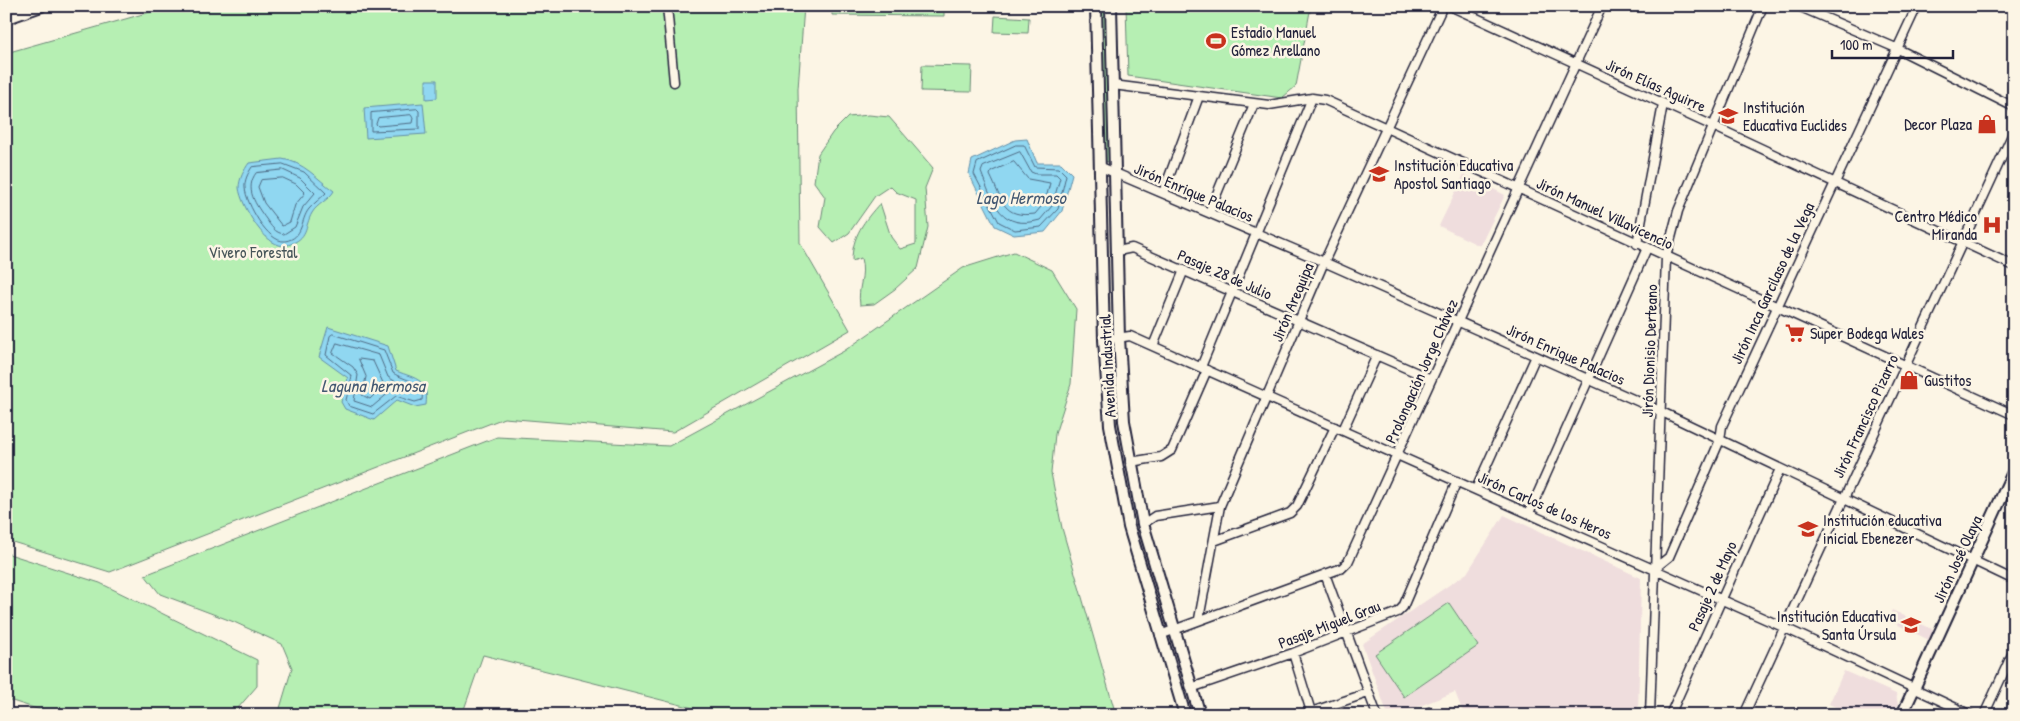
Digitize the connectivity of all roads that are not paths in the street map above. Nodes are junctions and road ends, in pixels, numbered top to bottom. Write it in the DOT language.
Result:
graph roads {
  1 [pos="40,6"];
  2 [pos="667,6"];
  3 [pos="1096,6"];
  4 [pos="1111,6"];
  5 [pos="1443,6"];
  6 [pos="1450,6"];
  7 [pos="1602,6"];
  8 [pos="1763,6"];
  9 [pos="1798,6"];
  10 [pos="1917,6"];
  11 [pos="6,18"];
  12 [pos="1896,48"];
  13 [pos="1575,63"];
  14 [pos="674,82"];
  15 [pos="1113,85"];
  16 [pos="1199,96"];
  17 [pos="1312,98"];
  18 [pos="1254,104"];
  19 [pos="1663,104"];
  20 [pos="2014,107"];
  21 [pos="1714,126"];
  22 [pos="1385,128"];
  23 [pos="2014,131"];
  24 [pos="1101,167"];
  25 [pos="1115,173"];
  26 [pos="1834,181"];
  27 [pos="1518,189"];
  28 [pos="1163,193"];
  29 [pos="1209,213"];
  30 [pos="1256,233"];
  31 [pos="1962,241"];
  32 [pos="1637,244"];
  33 [pos="1647,248"];
  34 [pos="1118,250"];
  35 [pos="1666,257"];
  36 [pos="1324,262"];
  37 [pos="2014,266"];
  38 [pos="1184,270"];
  39 [pos="1232,293"];
  40 [pos="1776,306"];
  41 [pos="1299,321"];
  42 [pos="1458,321"];
  43 [pos="1118,338"];
  44 [pos="1104,340"];
  45 [pos="1153,346"];
  46 [pos="1377,355"];
  47 [pos="1536,356"];
  48 [pos="1904,364"];
  49 [pos="1204,368"];
  50 [pos="1431,379"];
  51 [pos="1588,380"];
  52 [pos="1266,396"];
  53 [pos="1662,412"];
  54 [pos="2014,415"];
  55 [pos="1339,428"];
  56 [pos="1720,440"];
  57 [pos="1398,455"];
  58 [pos="1130,462"];
  59 [pos="1780,469"];
  60 [pos="2014,470"];
  61 [pos="1457,481"];
  62 [pos="1476,489"];
  63 [pos="1842,498"];
  64 [pos="1220,506"];
  65 [pos="1530,513"];
  66 [pos="1143,524"];
  67 [pos="1214,541"];
  68 [pos="1972,561"];
  69 [pos="1654,569"];
  70 [pos="1325,574"];
  71 [pos="2014,580"];
  72 [pos="1720,599"];
  73 [pos="1198,619"];
  74 [pos="1783,627"];
  75 [pos="1174,629"];
  76 [pos="1348,633"];
  77 [pos="1160,635"];
  78 [pos="2014,650"];
  79 [pos="1293,653"];
  80 [pos="1191,688"];
  81 [pos="1914,689"];
  82 [pos="1368,693"];
  83 [pos="1312,713"];
  84 [pos="1185,715"];
  85 [pos="1200,715"];
  86 [pos="1302,715"];
  87 [pos="1377,715"];
  88 [pos="1422,715"];
  89 [pos="1437,715"];
  90 [pos="1650,715"];
  91 [pos="1670,715"];
  92 [pos="1744,715"];
  93 [pos="1902,715"];
  94 [pos="1971,715"];
  95 [pos="1984,715"];
  1 -- 11 [label="highway"];
  2 -- 14 [label="street"];
  3 -- 24 [label="main road, Avenida Industrial"];
  4 -- 15 [label="main road, Avenida Industrial"];
  5 -- 22 [label="street, Jirón Arequipa"];
  6 -- 13 [label="street, Jirón Elías Aguirre"];
  7 -- 13 [label="street, Prolongación Jorge Chávez"];
  8 -- 21 [label="street, Jirón Dionisio Derteano"];
  9 -- 12 [label="street"];
  10 -- 12 [label="street, Jirón Inca Garcilaso de la Vega"];
  12 -- 20 [label="street"];
  12 -- 26 [label="street, Jirón Inca Garcilaso de la Vega"];
  13 -- 19 [label="street, Jirón Elías Aguirre"];
  13 -- 27 [label="street, Prolongación Jorge Chávez"];
  15 -- 16 [label="street, Jirón Manuel Villavicencio"];
  15 -- 25 [label="main road, Avenida Industrial"];
  16 -- 18 [label="street, Jirón Manuel Villavicencio"];
  16 -- 28 [label="street"];
  17 -- 18 [label="street, Jirón Manuel Villavicencio"];
  17 -- 22 [label="street, Jirón Manuel Villavicencio"];
  17 -- 30 [label="street"];
  18 -- 29 [label="street"];
  19 -- 21 [label="street, Jirón Elías Aguirre"];
  19 -- 32 [label="street"];
  21 -- 26 [label="street, Jirón Elías Aguirre"];
  21 -- 35 [label="street, Jirón Dionisio Derteano"];
  22 -- 27 [label="street, Jirón Manuel Villavicencio"];
  22 -- 36 [label="street, Jirón Arequipa"];
  23 -- 31 [label="street, Jirón Francisco Pizarro"];
  24 -- 25 [label="street, Jirón Enrique Palacios"];
  24 -- 44 [label="main road, Avenida Industrial"];
  25 -- 28 [label="street, Jirón Enrique Palacios"];
  25 -- 34 [label="main road, Avenida Industrial"];
  26 -- 31 [label="street, Jirón Elías Aguirre"];
  26 -- 40 [label="street, Jirón Inca Garcilaso de la Vega"];
  27 -- 32 [label="street, Jirón Manuel Villavicencio"];
  27 -- 42 [label="street, Prolongación Jorge Chávez"];
  28 -- 29 [label="street, Jirón Enrique Palacios"];
  29 -- 30 [label="street, Jirón Enrique Palacios"];
  30 -- 36 [label="street, Jirón Enrique Palacios"];
  30 -- 39 [label="street"];
  31 -- 37 [label="street, Jirón Elías Aguirre"];
  31 -- 48 [label="street, Jirón Francisco Pizarro"];
  32 -- 33 [label="street, Jirón Manuel Villavicencio"];
  33 -- 35 [label="street, Jirón Manuel Villavicencio"];
  33 -- 51 [label="street"];
  34 -- 38 [label="street, Pasaje 28 de Julio"];
  34 -- 43 [label="main road, Avenida Industrial"];
  35 -- 40 [label="street, Jirón Manuel Villavicencio"];
  35 -- 53 [label="street, Jirón Dionisio Derteano"];
  36 -- 41 [label="street, Jirón Arequipa"];
  36 -- 42 [label="street, Jirón Enrique Palacios"];
  38 -- 39 [label="street, Pasaje 28 de Julio"];
  38 -- 45 [label="street"];
  39 -- 41 [label="street, Pasaje 28 de Julio"];
  39 -- 49 [label="street"];
  40 -- 48 [label="street, Jirón Manuel Villavicencio"];
  40 -- 56 [label="street, Jirón Inca Garcilaso de la Vega"];
  41 -- 46 [label="street, Pasaje 28 de Julio"];
  41 -- 52 [label="street, Jirón Arequipa"];
  42 -- 47 [label="street, Jirón Enrique Palacios"];
  42 -- 50 [label="street, Prolongación Jorge Chávez"];
  43 -- 44 [label="street, Jirón Carlos de los Heros"];
  43 -- 45 [label="street, Jirón Carlos de los Heros"];
  43 -- 58 [label="main road, Avenida Industrial"];
  44 -- 77 [label="main road, Avenida Industrial"];
  45 -- 49 [label="street, Jirón Carlos de los Heros"];
  46 -- 50 [label="street, Pasaje 28 de Julio"];
  46 -- 55 [label="street"];
  47 -- 51 [label="street, Jirón Enrique Palacios"];
  47 -- 62 [label="street"];
  48 -- 54 [label="street, Jirón Manuel Villavicencio"];
  48 -- 63 [label="street, Jirón Francisco Pizarro"];
  49 -- 52 [label="street, Jirón Carlos de los Heros"];
  49 -- 58 [label="street"];
  50 -- 57 [label="street, Prolongación Jorge Chávez"];
  51 -- 53 [label="street, Jirón Enrique Palacios"];
  51 -- 65 [label="street"];
  52 -- 55 [label="street, Jirón Carlos de los Heros"];
  52 -- 64 [label="street, Jirón Arequipa"];
  53 -- 56 [label="street, Jirón Enrique Palacios"];
  53 -- 69 [label="street, Jirón Dionisio Derteano"];
  55 -- 57 [label="street, Jirón Carlos de los Heros"];
  55 -- 67 [label="street"];
  56 -- 59 [label="street, Jirón Enrique Palacios"];
  56 -- 69 [label="street, Jirón Inca Garcilaso de la Vega"];
  57 -- 61 [label="street, Jirón Carlos de los Heros"];
  57 -- 70 [label="street, Prolongación Jorge Chávez"];
  58 -- 66 [label="main road, Avenida Industrial"];
  59 -- 63 [label="street, Jirón Enrique Palacios"];
  59 -- 72 [label="street, Pasaje 2 de Mayo"];
  60 -- 68 [label="main road, Jirón José Olaya"];
  61 -- 62 [label="street, Jirón Carlos de los Heros"];
  61 -- 76 [label="street, Pasaje Miguel Grau"];
  62 -- 65 [label="street, Jirón Carlos de los Heros"];
  63 -- 68 [label="street, Jirón Enrique Palacios"];
  63 -- 74 [label="street, Jirón Francisco Pizarro"];
  64 -- 66 [label="street"];
  64 -- 67 [label="street, Jirón Arequipa"];
  65 -- 69 [label="street, Jirón Carlos de los Heros"];
  66 -- 75 [label="main road, Avenida Industrial"];
  67 -- 73 [label="street, Jirón Arequipa"];
  68 -- 71 [label="street, Jirón Enrique Palacios"];
  68 -- 81 [label="main road, Jirón José Olaya"];
  69 -- 72 [label="street, Jirón Carlos de los Heros"];
  69 -- 90 [label="street, Jirón Dionisio Derteano"];
  70 -- 73 [label="street, Prolongación Jorge Chávez"];
  70 -- 76 [label="street"];
  72 -- 74 [label="street, Jirón Carlos de los Heros"];
  72 -- 91 [label="street, Pasaje 2 de Mayo"];
  73 -- 75 [label="street, Prolongación Jorge Chávez"];
  74 -- 81 [label="street, Jirón Carlos de los Heros"];
  74 -- 92 [label="street, Jirón Francisco Pizarro"];
  75 -- 77 [label="street, Prolongación Jorge Chávez"];
  75 -- 80 [label="main road, Avenida Industrial"];
  76 -- 79 [label="street, Pasaje Miguel Grau"];
  76 -- 82 [label="street"];
  77 -- 84 [label="main road, Avenida Industrial"];
  78 -- 95 [label="street"];
  79 -- 80 [label="street, Pasaje Miguel Grau"];
  79 -- 83 [label="street"];
  80 -- 85 [label="main road, Avenida Industrial"];
  81 -- 93 [label="main road, Jirón José Olaya"];
  81 -- 94 [label="street, Jirón Carlos de los Heros"];
  82 -- 83 [label="street"];
  82 -- 87 [label="street"];
  83 -- 86 [label="street"];
  88 -- 89 [label="street"];
}
